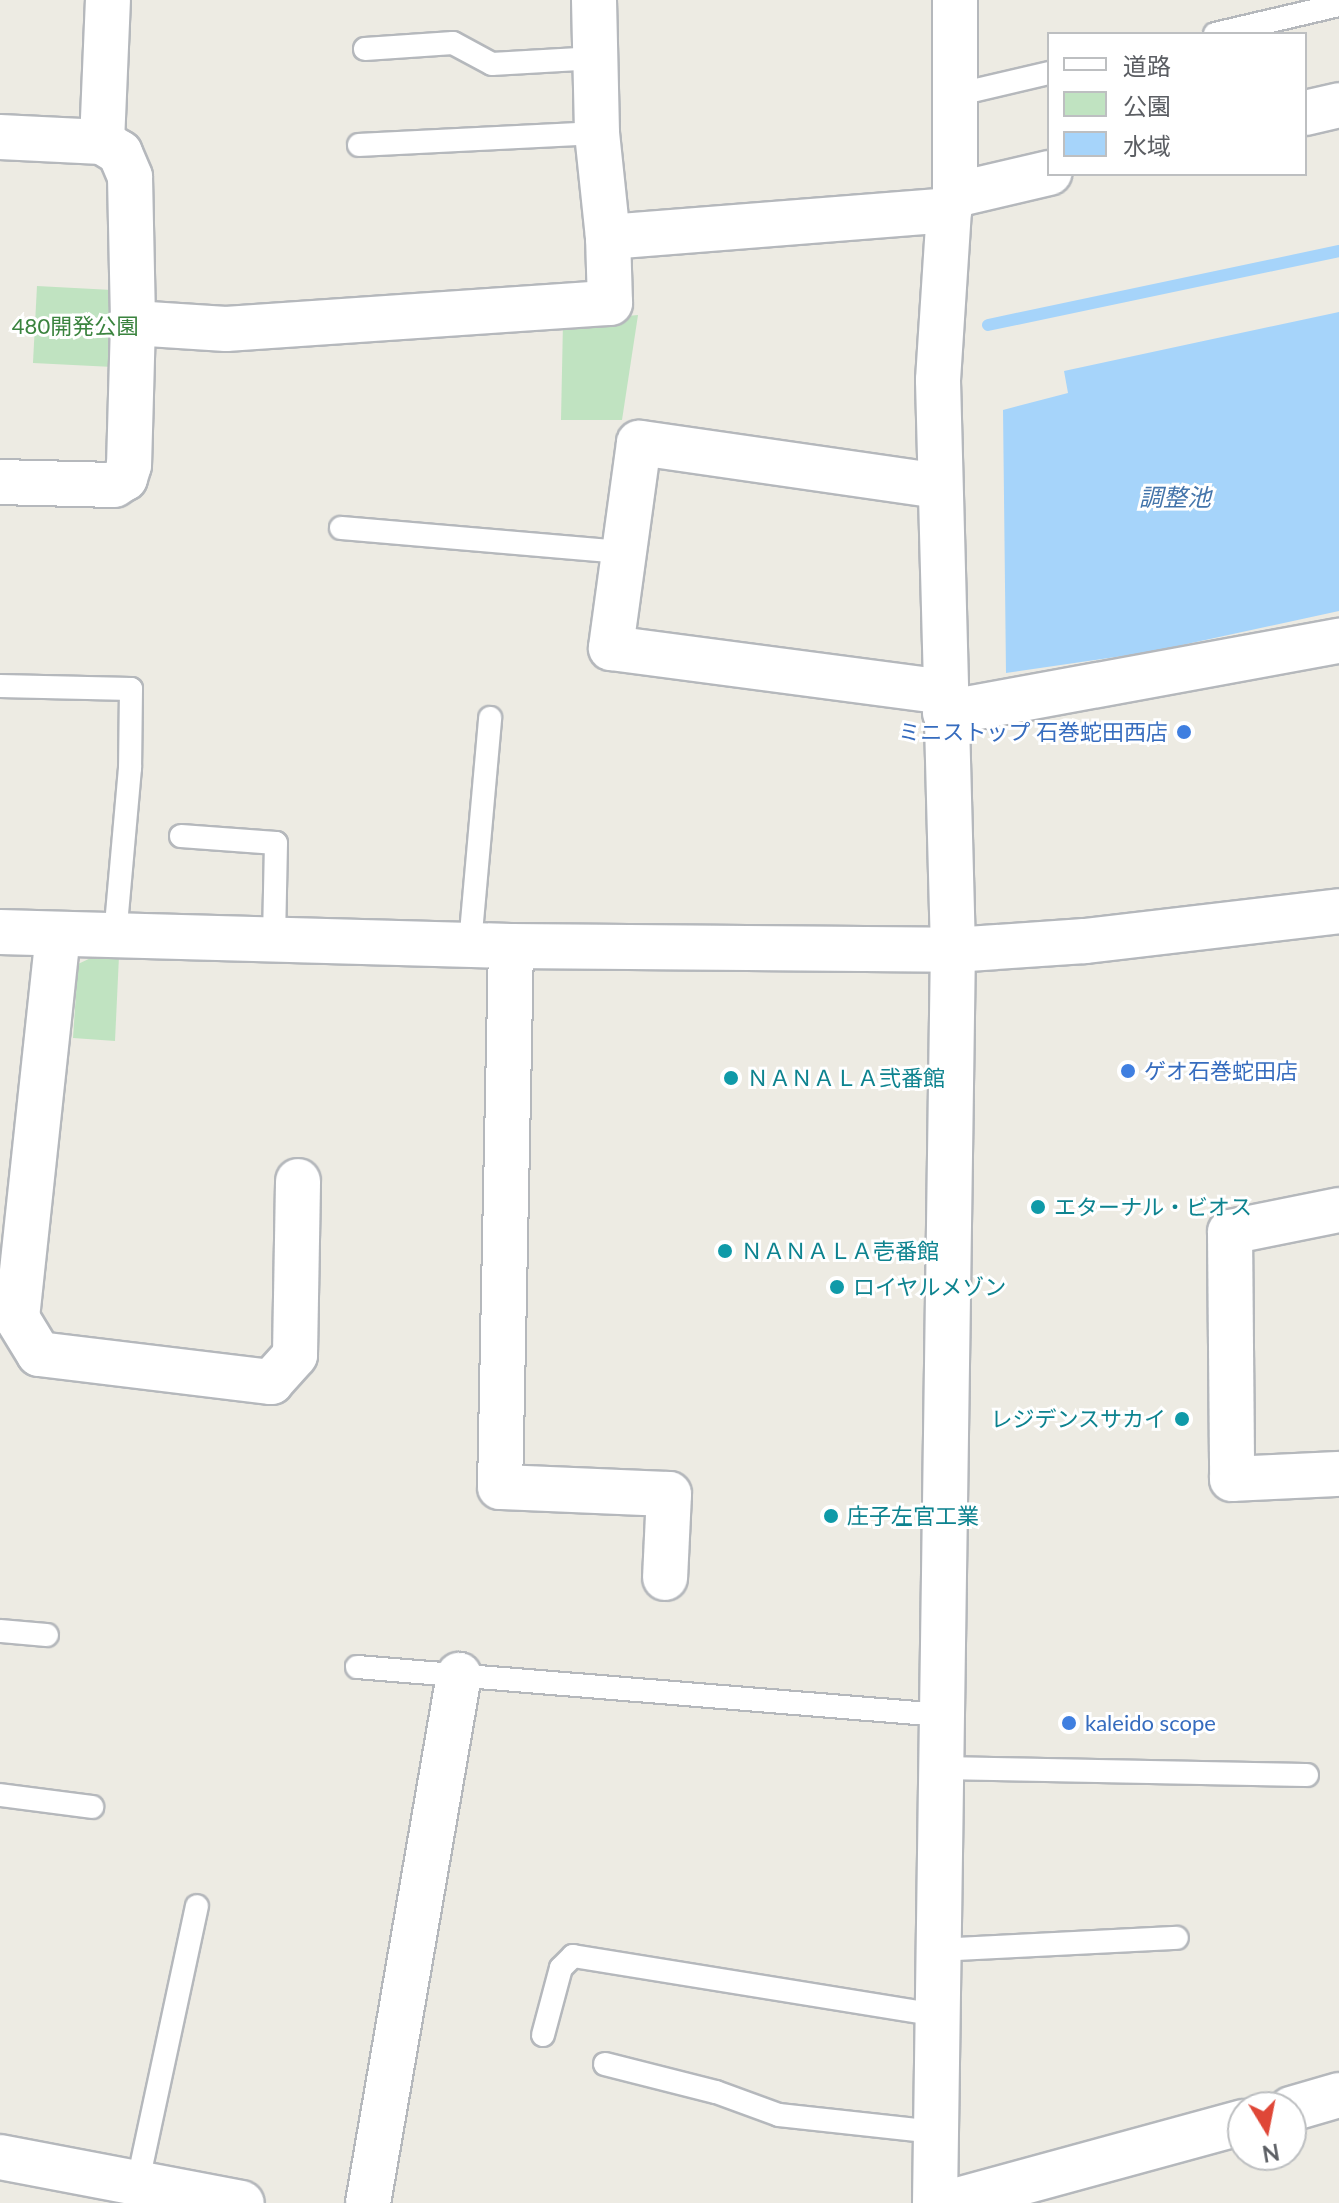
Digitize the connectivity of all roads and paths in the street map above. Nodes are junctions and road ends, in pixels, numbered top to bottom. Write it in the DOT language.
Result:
graph roads {
  1 [pos="108,0"];
  2 [pos="594,0"];
  3 [pos="955,0"];
  4 [pos="1339,5"];
  5 [pos="1224,32"];
  6 [pos="365,49"];
  7 [pos="596,58"];
  8 [pos="1047,73"];
  9 [pos="955,95"];
  10 [pos="1339,105"];
  11 [pos="1307,113"];
  12 [pos="597,133"];
  13 [pos="0,137"];
  14 [pos="102,142"];
  15 [pos="359,145"];
  16 [pos="1047,174"];
  17 [pos="952,202"];
  18 [pos="608,237"];
  19 [pos="133,323"];
  20 [pos="0,482"];
  21 [pos="939,486"];
  22 [pos="341,528"];
  23 [pos="622,552"];
  24 [pos="1339,641"];
  25 [pos="0,686"];
  26 [pos="945,703"];
  27 [pos="490,718"];
  28 [pos="181,836"];
  29 [pos="1339,911"];
  30 [pos="0,932"];
  31 [pos="58,934"];
  32 [pos="115,935"];
  33 [pos="274,940"];
  34 [pos="490,945"];
  35 [pos="953,950"];
  36 [pos="298,1181"];
  37 [pos="1339,1210"];
  38 [pos="1339,1474"];
  39 [pos="665,1578"];
  40 [pos="0,1631"];
  41 [pos="47,1635"];
  42 [pos="357,1667"];
  43 [pos="459,1675"];
  44 [pos="941,1715"];
  45 [pos="940,1768"];
  46 [pos="1307,1775"];
  47 [pos="0,1795"];
  48 [pos="92,1807"];
  49 [pos="197,1906"];
  50 [pos="1177,1938"];
  51 [pos="938,1950"];
  52 [pos="937,2015"];
  53 [pos="543,2035"];
  54 [pos="605,2064"];
  55 [pos="1339,2095"];
  56 [pos="1307,2104"];
  57 [pos="1227,2126"];
  58 [pos="935,2132"];
  59 [pos="0,2157"];
  60 [pos="138,2181"];
  61 [pos="242,2203"];
  62 [pos="368,2203"];
  63 [pos="935,2203"];
  64 [pos="947,2203"];
  1 -- 14 [label="street"];
  2 -- 7 [label="street"];
  3 -- 9 [label="street"];
  4 -- 5 [label="lane"];
  6 -- 7 [label="lane"];
  7 -- 12 [label="street"];
  8 -- 9 [label="lane"];
  9 -- 17 [label="street"];
  10 -- 11 [label="street"];
  12 -- 15 [label="lane"];
  12 -- 18 [label="street"];
  13 -- 14 [label="street"];
  14 -- 19 [label="street"];
  16 -- 17 [label="street"];
  17 -- 18 [label="street"];
  17 -- 21 [label="street"];
  18 -- 19 [label="street"];
  19 -- 20 [label="street"];
  21 -- 23 [label="street"];
  21 -- 26 [label="street"];
  22 -- 23 [label="lane"];
  23 -- 26 [label="street"];
  24 -- 26 [label="street"];
  25 -- 32 [label="lane"];
  26 -- 35 [label="street"];
  27 -- 34 [label="lane"];
  28 -- 33 [label="lane"];
  29 -- 35 [label="street"];
  30 -- 31 [label="street"];
  31 -- 32 [label="street"];
  31 -- 36 [label="street"];
  32 -- 33 [label="street"];
  33 -- 34 [label="street"];
  34 -- 35 [label="street"];
  34 -- 39 [label="street"];
  35 -- 44 [label="street"];
  37 -- 38 [label="street"];
  40 -- 41 [label="lane"];
  42 -- 43 [label="lane"];
  43 -- 44 [label="lane"];
  43 -- 62 [label="street"];
  44 -- 45 [label="street"];
  45 -- 46 [label="lane"];
  45 -- 51 [label="street"];
  47 -- 48 [label="lane"];
  49 -- 60 [label="lane"];
  50 -- 51 [label="lane"];
  51 -- 52 [label="street"];
  52 -- 53 [label="lane"];
  52 -- 58 [label="street"];
  54 -- 58 [label="lane"];
  55 -- 56 [label="street"];
  57 -- 64 [label="street"];
  58 -- 63 [label="street"];
  59 -- 60 [label="street"];
  60 -- 61 [label="street"];
}
